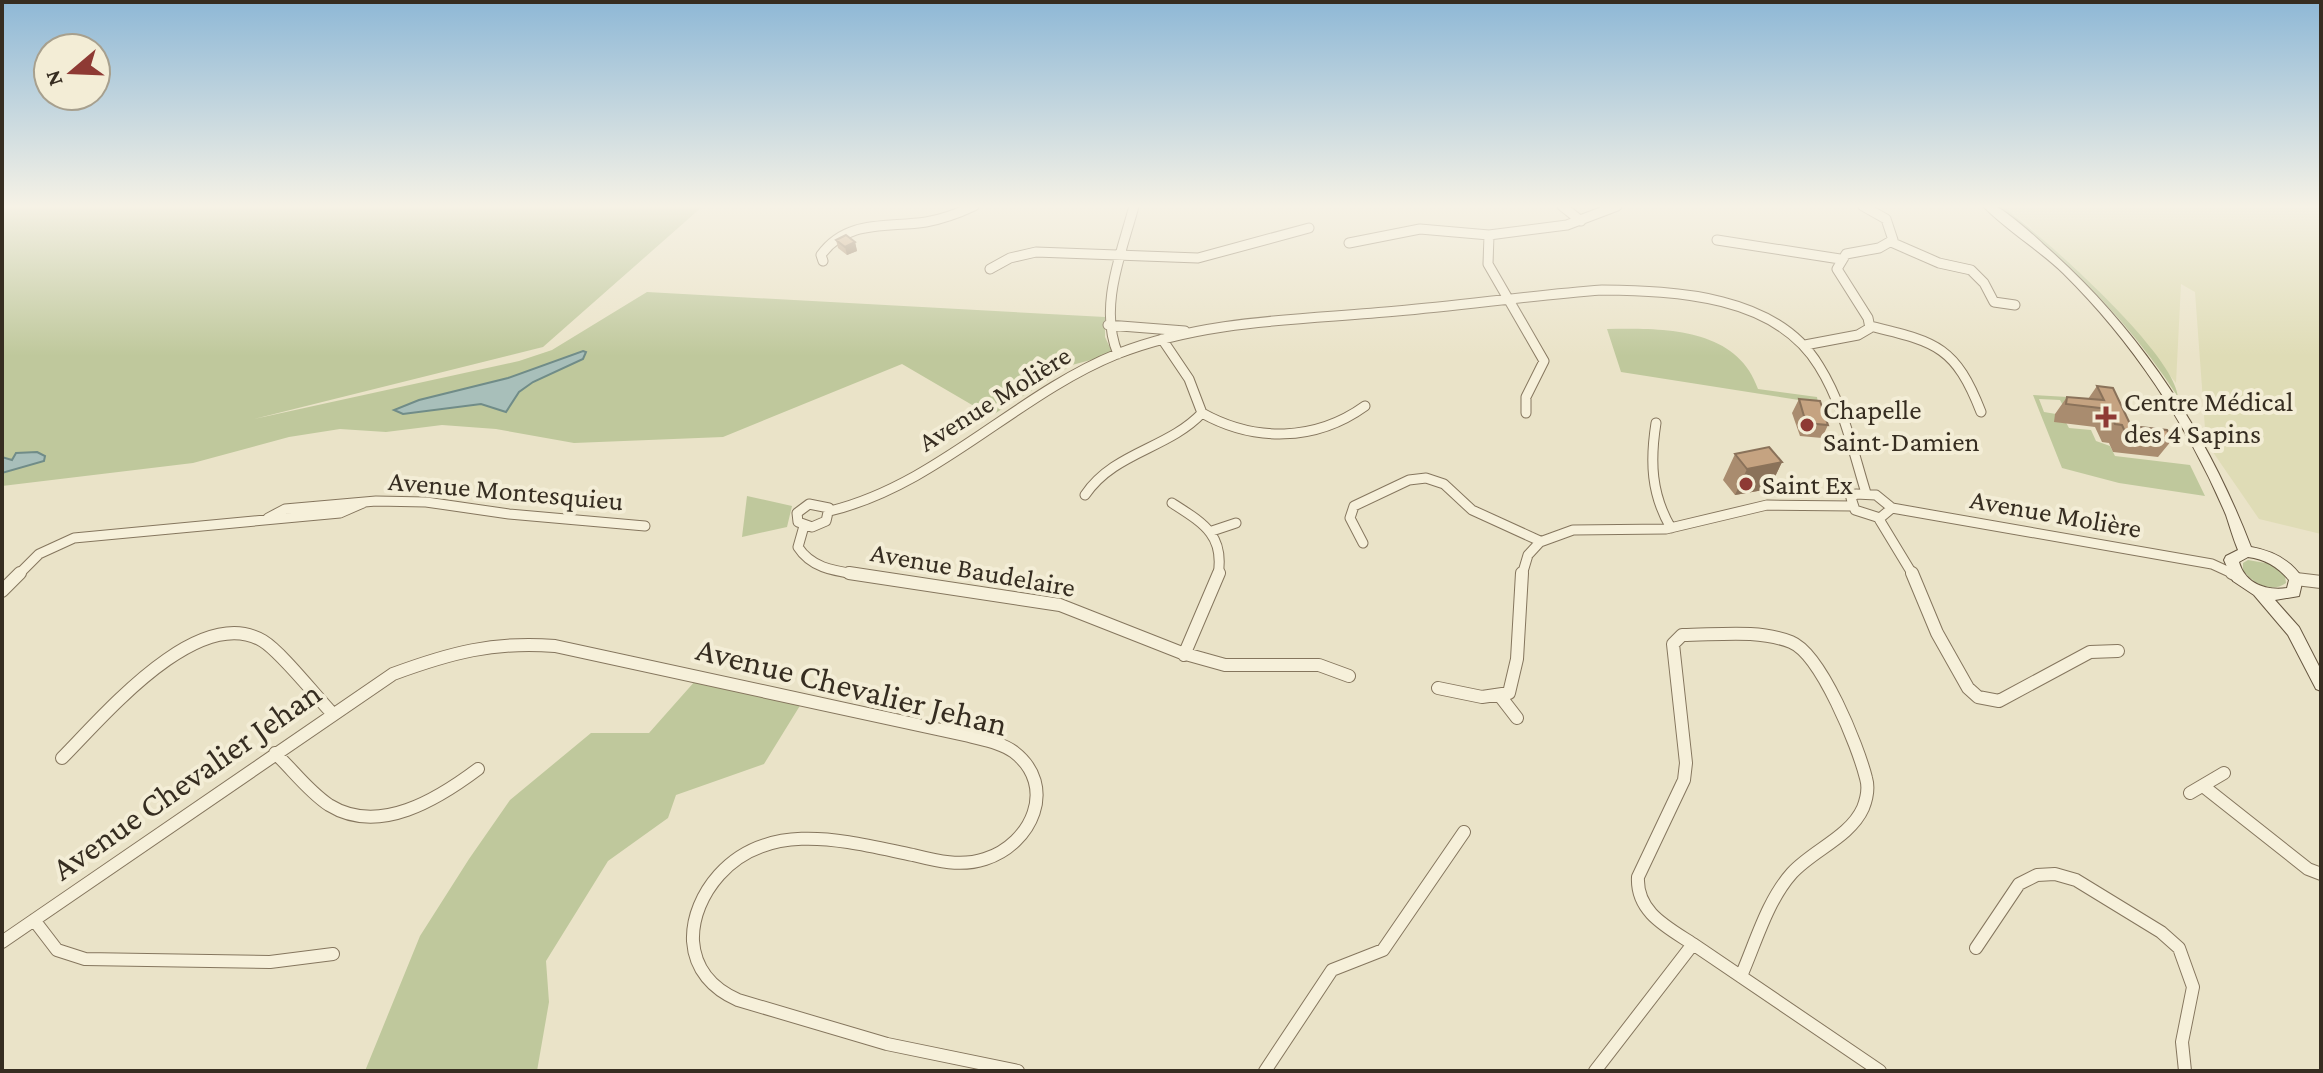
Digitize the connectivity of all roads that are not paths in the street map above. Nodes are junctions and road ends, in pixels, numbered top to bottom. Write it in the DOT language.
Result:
graph roads {
  1 [pos="823,256"];
  2 [pos="1018,256"];
  3 [pos="1123,256"];
  4 [pos="1126,256"];
  5 [pos="1205,256"];
  6 [pos="1488,256"];
  7 [pos="1824,256"];
  8 [pos="1845,256"];
  9 [pos="1922,256"];
  10 [pos="2050,256"];
  11 [pos="1840,259"];
  12 [pos="823,261"];
  13 [pos="990,269"];
  14 [pos="1507,298"];
  15 [pos="2015,305"];
  16 [pos="1108,325"];
  17 [pos="1870,326"];
  18 [pos="1187,332"];
  19 [pos="1162,339"];
  20 [pos="1805,345"];
  21 [pos="1118,354"];
  22 [pos="1365,406"];
  23 [pos="1981,412"];
  24 [pos="1202,413"];
  25 [pos="1526,413"];
  26 [pos="1656,423"];
  27 [pos="1866,493"];
  28 [pos="1085,495"];
  29 [pos="1172,503"];
  30 [pos="1853,506"];
  31 [pos="1892,508"];
  32 [pos="830,511"];
  33 [pos="2233,516"];
  34 [pos="1879,519"];
  35 [pos="1236,523"];
  36 [pos="645,526"];
  37 [pos="804,526"];
  38 [pos="1671,528"];
  39 [pos="1212,531"];
  40 [pos="1540,541"];
  41 [pos="1363,543"];
  42 [pos="2246,552"];
  43 [pos="2263,555"];
  44 [pos="2231,560"];
  45 [pos="2212,564"];
  46 [pos="2236,575"];
  47 [pos="2296,579"];
  48 [pos="2318,582"];
  49 [pos="2255,589"];
  50 [pos="2,591"];
  51 [pos="2283,595"];
  52 [pos="2294,631"];
  53 [pos="2118,651"];
  54 [pos="1184,655"];
  55 [pos="1349,676"];
  56 [pos="2321,685"];
  57 [pos="1438,688"];
  58 [pos="1500,696"];
  59 [pos="331,712"];
  60 [pos="1517,718"];
  61 [pos="275,753"];
  62 [pos="62,758"];
  63 [pos="478,769"];
  64 [pos="2224,773"];
  65 [pos="2203,786"];
  66 [pos="2190,793"];
  67 [pos="1464,832"];
  68 [pos="2321,874"];
  69 [pos="34,920"];
  70 [pos="2,942"];
  71 [pos="1693,944"];
  72 [pos="1976,948"];
  73 [pos="333,954"];
  74 [pos="1741,976"];
  75 [pos="1018,1071"];
  76 [pos="1265,1071"];
  77 [pos="1595,1071"];
  78 [pos="1880,1071"];
  79 [pos="2185,1071"];
  1 -- 12 [label="street"];
  2 -- 13 [label="street"];
  3 -- 16 [label="street"];
  4 -- 5 [label="street"];
  6 -- 14 [label="street"];
  7 -- 11 [label="street"];
  8 -- 11 [label="street"];
  9 -- 15 [label="street"];
  10 -- 33 [label="main road"];
  11 -- 17 [label="street"];
  14 -- 18 [label="street, Avenue Molière"];
  14 -- 20 [label="street, Avenue Molière"];
  14 -- 25 [label="street"];
  16 -- 18 [label="street, Avenue Molière"];
  16 -- 21 [label="street"];
  17 -- 20 [label="street"];
  17 -- 23 [label="street"];
  18 -- 19 [label="street, Avenue Molière"];
  19 -- 21 [label="street, Avenue Molière"];
  19 -- 24 [label="street"];
  20 -- 27 [label="street, Avenue Molière"];
  21 -- 32 [label="street, Avenue Molière"];
  22 -- 24 [label="street"];
  24 -- 28 [label="street"];
  26 -- 38 [label="street"];
  27 -- 30 [label="street"];
  27 -- 31 [label="street, Avenue Molière"];
  29 -- 39 [label="street"];
  30 -- 34 [label="street"];
  30 -- 38 [label="street"];
  31 -- 34 [label="street"];
  31 -- 45 [label="street, Avenue Molière"];
  32 -- 37 [label="street, Avenue Molière"];
  32 -- 37 [label="street, Avenue Molière"];
  33 -- 42 [label="main road"];
  33 -- 43 [label="main road"];
  34 -- 53 [label="street"];
  35 -- 39 [label="street"];
  36 -- 50 [label="street, Avenue Montesquieu"];
  37 -- 54 [label="street, Avenue Baudelaire"];
  38 -- 40 [label="street"];
  39 -- 54 [label="street"];
  40 -- 41 [label="street"];
  40 -- 58 [label="street"];
  42 -- 43 [label="main road"];
  42 -- 44 [label="main road"];
  43 -- 47 [label="main road"];
  44 -- 45 [label="street, Avenue Molière"];
  44 -- 46 [label="main road"];
  45 -- 46 [label="street, Avenue Molière"];
  46 -- 49 [label="main road"];
  47 -- 48 [label="street"];
  47 -- 51 [label="main road"];
  49 -- 51 [label="main road"];
  49 -- 52 [label="main road"];
  51 -- 52 [label="main road"];
  52 -- 56 [label="main road"];
  54 -- 55 [label="street, Avenue Baudelaire"];
  57 -- 58 [label="street"];
  58 -- 60 [label="street"];
  59 -- 61 [label="street, Avenue Chevalier Jehan"];
  59 -- 62 [label="street"];
  59 -- 75 [label="street, Avenue Chevalier Jehan"];
  61 -- 63 [label="street"];
  61 -- 69 [label="street, Avenue Chevalier Jehan"];
  64 -- 65 [label="street"];
  65 -- 66 [label="street"];
  65 -- 68 [label="street"];
  67 -- 76 [label="street"];
  69 -- 70 [label="street, Avenue Chevalier Jehan"];
  69 -- 73 [label="street"];
  71 -- 74 [label="street"];
  71 -- 74 [label="street"];
  71 -- 77 [label="street"];
  72 -- 79 [label="street"];
  74 -- 78 [label="street"];
}
